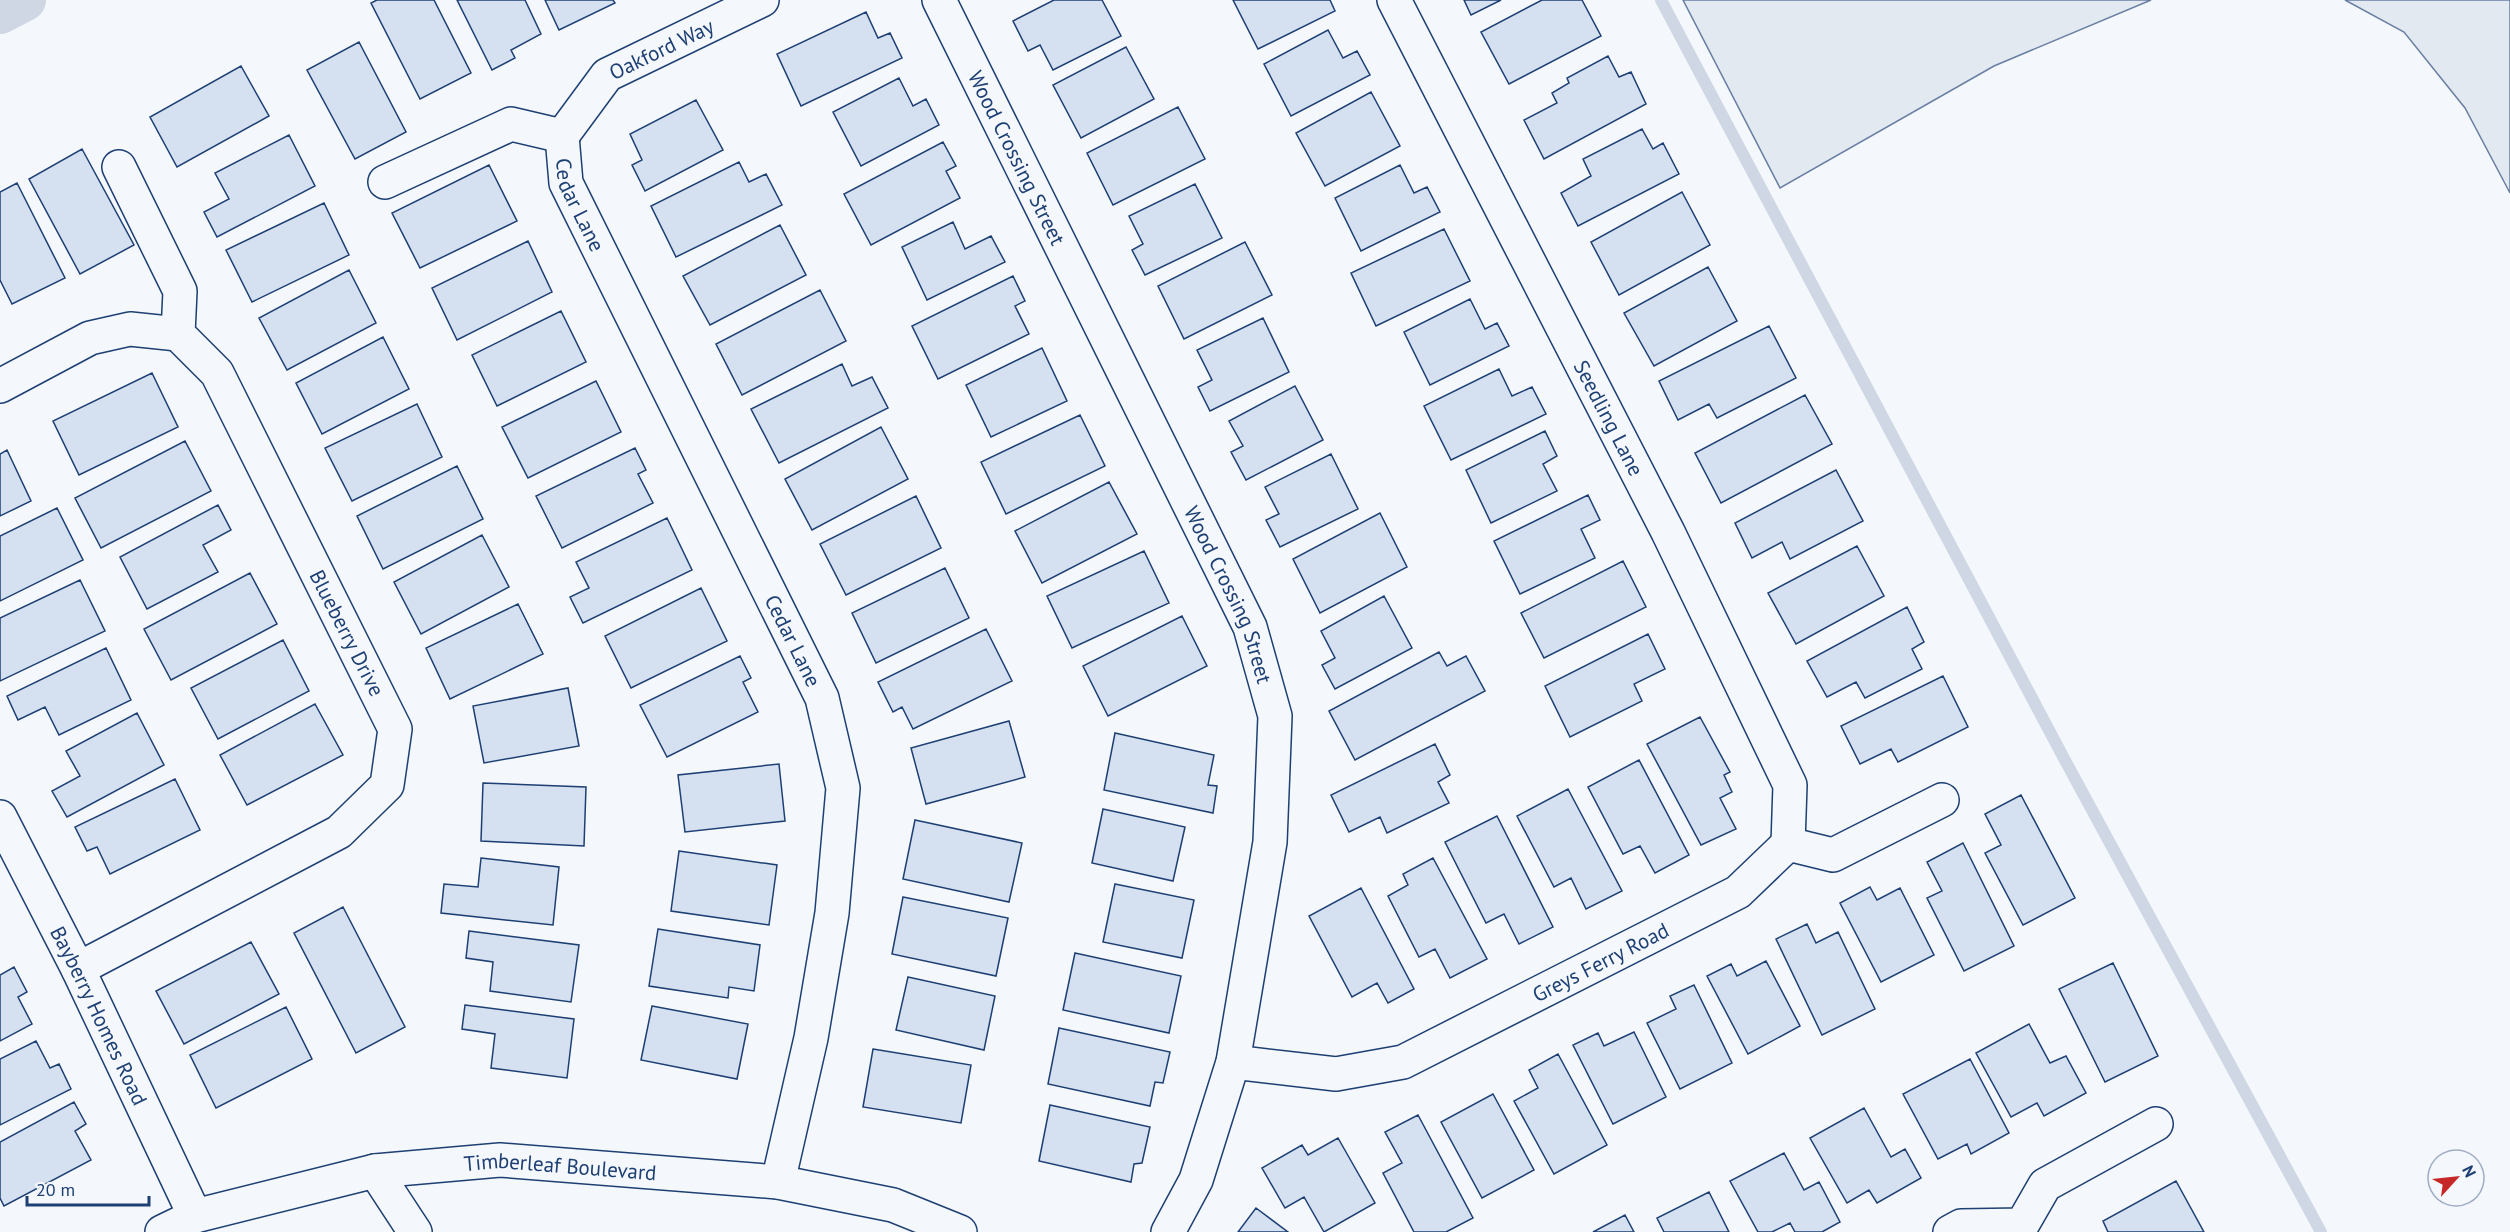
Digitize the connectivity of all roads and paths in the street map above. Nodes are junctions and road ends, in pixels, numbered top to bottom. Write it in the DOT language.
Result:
graph roads {
  1 [pos="762,0"];
  2 [pos="939,0"];
  3 [pos="1394,0"];
  4 [pos="562,136"];
  5 [pos="119,166"];
  6 [pos="385,182"];
  7 [pos="178,334"];
  8 [pos="0,386"];
  9 [pos="1942,800"];
  10 [pos="0,817"];
  11 [pos="1788,844"];
  12 [pos="78,969"];
  13 [pos="1233,1062"];
  14 [pos="2156,1124"];
  15 [pos="375,1171"];
  16 [pos="778,1182"];
  17 [pos="195,1216"];
  18 [pos="2025,1229"];
  19 [pos="162,1232"];
  20 [pos="415,1232"];
  21 [pos="960,1232"];
  22 [pos="1168,1232"];
  23 [pos="1950,1232"];
  1 -- 4 [label="street, Oakford Way"];
  2 -- 13 [label="street, Wood Crossing Street"];
  3 -- 11 [label="street, Seedling Lane"];
  4 -- 6 [label="street"];
  4 -- 16 [label="street, Cedar Lane"];
  5 -- 7 [label="street"];
  7 -- 8 [label="street"];
  7 -- 12 [label="street, Blueberry Drive"];
  9 -- 11 [label="street"];
  10 -- 12 [label="street, Bayberry Homes Road"];
  11 -- 13 [label="street, Greys Ferry Road"];
  12 -- 17 [label="street, Bayberry Homes Road"];
  13 -- 22 [label="street, Wood Crossing Street"];
  14 -- 18 [label="street"];
  15 -- 16 [label="street, Timberleaf Boulevard"];
  15 -- 17 [label="street, Timberleaf Boulevard"];
  15 -- 20 [label="street"];
  16 -- 21 [label="street, Timberleaf Boulevard"];
  17 -- 19 [label="street, Timberleaf Boulevard"];
  18 -- 23 [label="street"];
}
